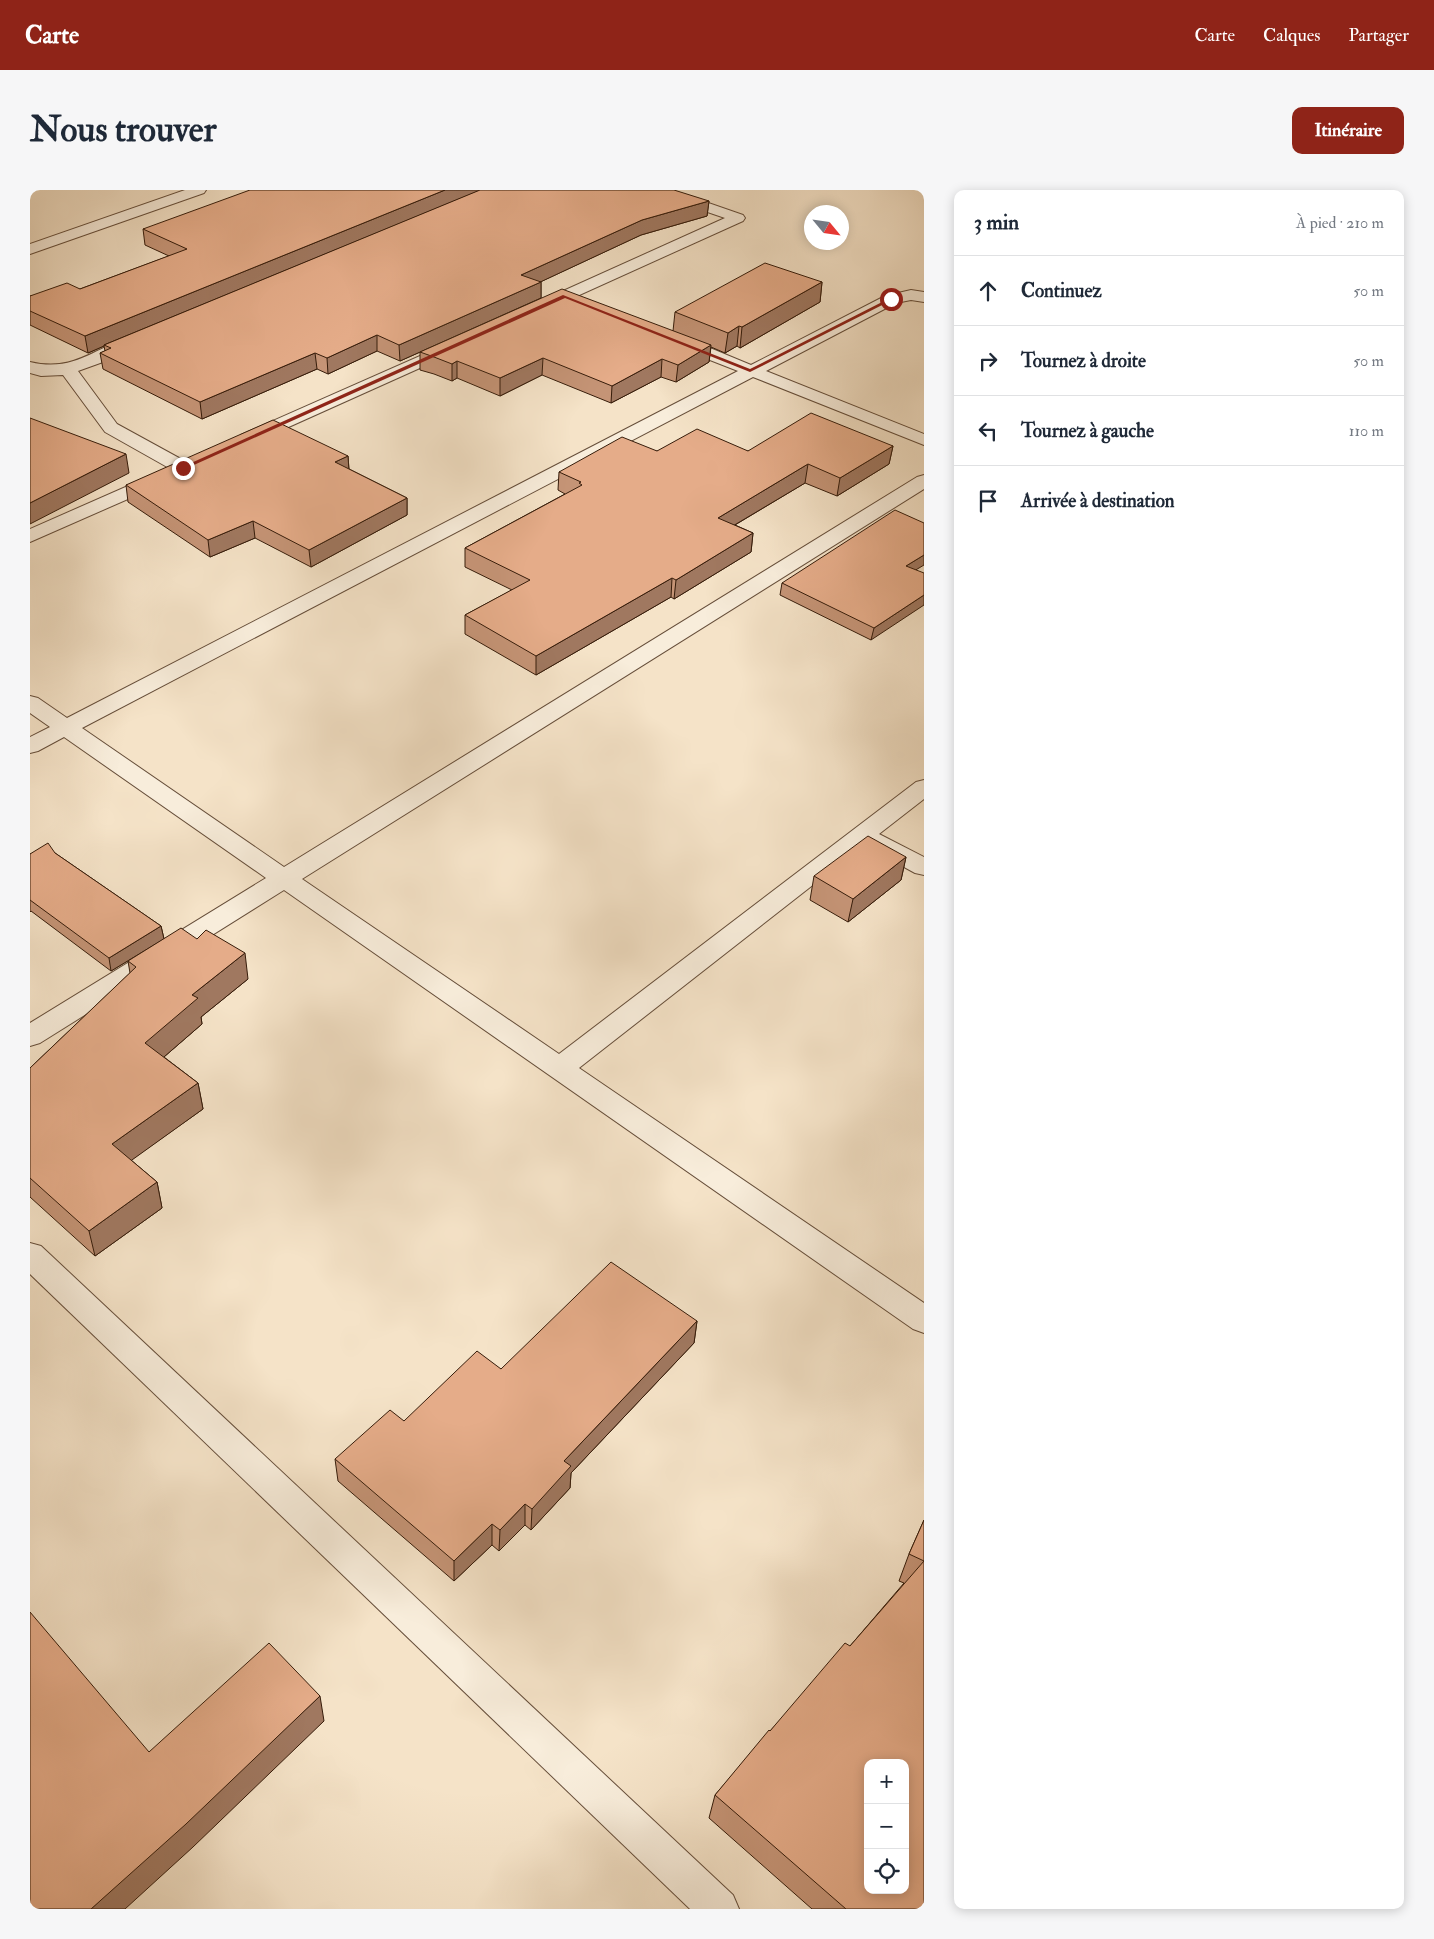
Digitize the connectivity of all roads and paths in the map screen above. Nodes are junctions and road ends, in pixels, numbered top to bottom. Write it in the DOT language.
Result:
graph roads {
  1 [pos="199,190"];
  2 [pos="657,190"];
  3 [pos="30,249"];
  4 [pos="565,296"];
  5 [pos="924,297"];
  6 [pos="583,303"];
  7 [pos="519,316"];
  8 [pos="658,333"];
  9 [pos="151,335"];
  10 [pos="465,341"];
  11 [pos="30,367"];
  12 [pos="68,369"];
  13 [pos="750,371"];
  14 [pos="924,440"];
  15 [pos="228,447"];
  16 [pos="201,459"];
  17 [pos="183,468"];
  18 [pos="924,481"];
  19 [pos="30,536"];
  20 [pos="30,703"];
  21 [pos="66,728"];
  22 [pos="30,746"];
  23 [pos="924,787"];
  24 [pos="862,834"];
  25 [pos="924,868"];
  26 [pos="284,878"];
  27 [pos="30,1036"];
  28 [pos="560,1068"];
  29 [pos="30,1255"];
  30 [pos="924,1320"];
  31 [pos="719,1909"];
  1 -- 3 [label="street"];
  2 -- 4 [label="street"];
  4 -- 6 [label="street"];
  4 -- 7 [label="street"];
  5 -- 13 [label="street"];
  8 -- 13 [label="street"];
  9 -- 12 [label="street"];
  10 -- 15 [label="street"];
  11 -- 12 [label="street"];
  12 -- 17 [label="street"];
  13 -- 14 [label="street"];
  13 -- 21 [label="street"];
  16 -- 17 [label="street"];
  17 -- 19 [label="street"];
  18 -- 26 [label="street"];
  20 -- 21 [label="street"];
  21 -- 22 [label="street"];
  21 -- 26 [label="street"];
  23 -- 24 [label="street"];
  24 -- 25 [label="street"];
  24 -- 28 [label="street"];
  26 -- 27 [label="street"];
  26 -- 28 [label="street"];
  28 -- 30 [label="street"];
  29 -- 31 [label="street"];
}
